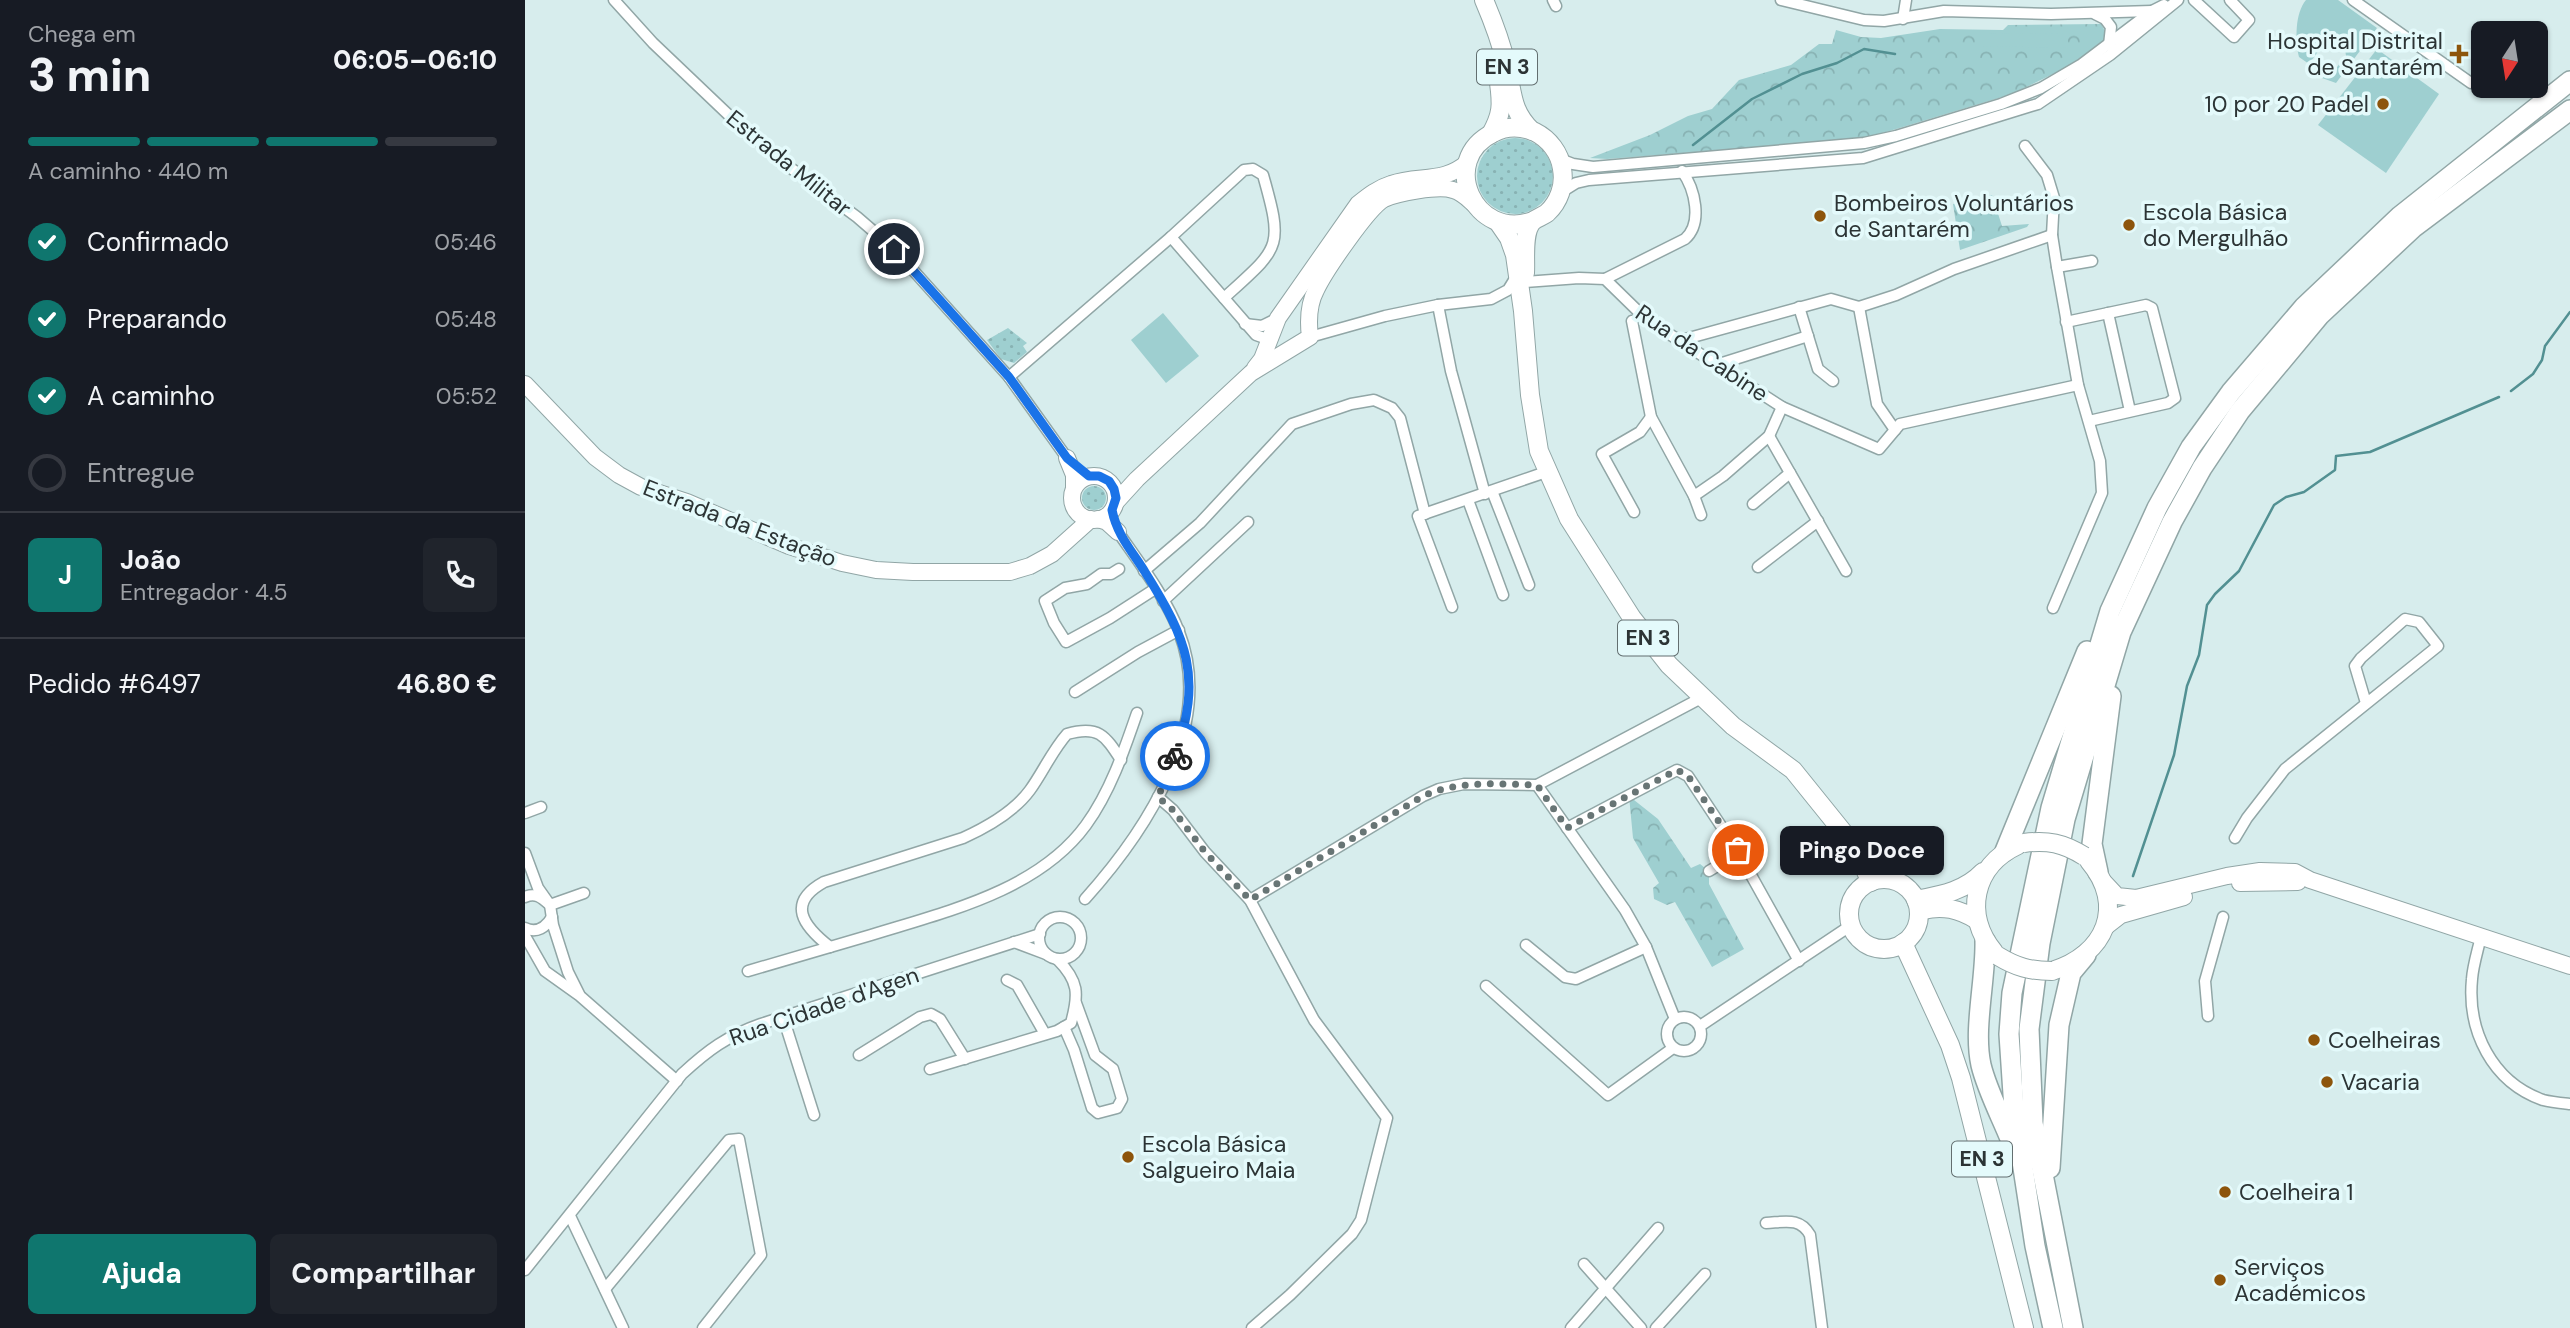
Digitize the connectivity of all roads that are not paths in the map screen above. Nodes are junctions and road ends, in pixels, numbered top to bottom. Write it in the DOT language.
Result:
graph roads {
  1 [pos="614,0"];
  2 [pos="1472,0"];
  3 [pos="1484,0"];
  4 [pos="1781,0"];
  5 [pos="1906,0"];
  6 [pos="2051,0"];
  7 [pos="2178,0"];
  8 [pos="2194,0"];
  9 [pos="2230,0"];
  10 [pos="2353,0"];
  11 [pos="2115,6"];
  12 [pos="2152,11"];
  13 [pos="2092,13"];
  14 [pos="2051,14"];
  15 [pos="1903,19"];
  16 [pos="2108,45"];
  17 [pos="2570,81"];
  18 [pos="2471,83"];
  19 [pos="2570,110"];
  20 [pos="1532,131"];
  21 [pos="1491,134"];
  22 [pos="2025,146"];
  23 [pos="1560,159"];
  24 [pos="1468,162"];
  25 [pos="1700,170"];
  26 [pos="1682,171"];
  27 [pos="1560,193"];
  28 [pos="1693,196"];
  29 [pos="1475,205"];
  30 [pos="1533,221"];
  31 [pos="1498,222"];
  32 [pos="2052,235"];
  33 [pos="1171,237"];
  34 [pos="2092,261"];
  35 [pos="2057,267"];
  36 [pos="1521,279"];
  37 [pos="1605,279"];
  38 [pos="1224,298"];
  39 [pos="1437,305"];
  40 [pos="1799,307"];
  41 [pos="1859,307"];
  42 [pos="2108,313"];
  43 [pos="1278,318"];
  44 [pos="1632,321"];
  45 [pos="2066,322"];
  46 [pos="1245,324"];
  47 [pos="1808,335"];
  48 [pos="1263,337"];
  49 [pos="1305,341"];
  50 [pos="1678,341"];
  51 [pos="1716,365"];
  52 [pos="1251,373"];
  53 [pos="1009,377"];
  54 [pos="1833,382"];
  55 [pos="525,384"];
  56 [pos="2078,385"];
  57 [pos="1782,407"];
  58 [pos="2130,411"];
  59 [pos="1651,417"];
  60 [pos="2089,421"];
  61 [pos="1895,430"];
  62 [pos="1769,436"];
  63 [pos="1067,458"];
  64 [pos="1546,472"];
  65 [pos="1790,473"];
  66 [pos="1089,476"];
  67 [pos="1136,479"];
  68 [pos="1109,481"];
  69 [pos="1074,487"];
  70 [pos="1488,493"];
  71 [pos="1694,496"];
  72 [pos="1468,500"];
  73 [pos="1752,504"];
  74 [pos="1114,506"];
  75 [pos="1634,512"];
  76 [pos="1425,514"];
  77 [pos="1702,515"];
  78 [pos="1089,516"];
  79 [pos="1818,521"];
  80 [pos="1248,522"];
  81 [pos="1118,532"];
  82 [pos="1758,567"];
  83 [pos="1119,569"];
  84 [pos="1145,571"];
  85 [pos="1846,571"];
  86 [pos="1529,585"];
  87 [pos="1155,589"];
  88 [pos="1503,595"];
  89 [pos="1163,601"];
  90 [pos="1452,607"];
  91 [pos="2053,608"];
  92 [pos="2110,611"];
  93 [pos="1179,629"];
  94 [pos="2121,632"];
  95 [pos="1075,692"];
  96 [pos="1703,696"];
  97 [pos="2366,703"];
  98 [pos="1137,713"];
  99 [pos="1121,760"];
  100 [pos="1537,785"];
  101 [pos="1158,797"];
  102 [pos="541,807"];
  103 [pos="525,813"];
  104 [pos="1567,828"];
  105 [pos="2235,838"];
  106 [pos="525,853"];
  107 [pos="1739,853"];
  108 [pos="1997,858"];
  109 [pos="1709,871"];
  110 [pos="2100,877"];
  111 [pos="1871,882"];
  112 [pos="584,894"];
  113 [pos="525,897"];
  114 [pos="2167,897"];
  115 [pos="1085,899"];
  116 [pos="1250,900"];
  117 [pos="1918,905"];
  118 [pos="551,911"];
  119 [pos="2223,917"];
  120 [pos="1977,920"];
  121 [pos="1850,926"];
  122 [pos="525,928"];
  123 [pos="2103,929"];
  124 [pos="1040,934"];
  125 [pos="525,936"];
  126 [pos="2481,936"];
  127 [pos="1014,942"];
  128 [pos="1903,943"];
  129 [pos="1526,946"];
  130 [pos="830,947"];
  131 [pos="1646,947"];
  132 [pos="1079,948"];
  133 [pos="1991,948"];
  134 [pos="1046,954"];
  135 [pos="2086,955"];
  136 [pos="1057,959"];
  137 [pos="1799,961"];
  138 [pos="2570,966"];
  139 [pos="748,971"];
  140 [pos="1072,974"];
  141 [pos="1007,980"];
  142 [pos="1486,986"];
  143 [pos="580,996"];
  144 [pos="1076,1003"];
  145 [pos="2208,1016"];
  146 [pos="783,1017"];
  147 [pos="1675,1019"];
  148 [pos="1064,1027"];
  149 [pos="1700,1027"];
  150 [pos="1045,1034"];
  151 [pos="1673,1048"];
  152 [pos="859,1055"];
  153 [pos="965,1059"];
  154 [pos="1101,1060"];
  155 [pos="930,1069"];
  156 [pos="1080,1070"];
  157 [pos="677,1081"];
  158 [pos="2570,1104"];
  159 [pos="814,1115"];
  160 [pos="2022,1169"];
  161 [pos="2051,1212"];
  162 [pos="570,1216"];
  163 [pos="1766,1223"];
  164 [pos="1658,1228"];
  165 [pos="1584,1265"];
  166 [pos="525,1270"];
  167 [pos="1705,1274"];
  168 [pos="605,1289"];
  169 [pos="1605,1290"];
  170 [pos="623,1328"];
  171 [pos="703,1328"];
  172 [pos="1252,1328"];
  173 [pos="1571,1328"];
  174 [pos="1641,1328"];
  175 [pos="1656,1328"];
  176 [pos="1822,1328"];
  177 [pos="2024,1328"];
  178 [pos="2053,1328"];
  179 [pos="2073,1328"];
  1 -- 53 [label="street, Estrada Militar"];
  2 -- 21 [label="main road, EN 3"];
  3 -- 20 [label="main road, EN 3"];
  4 -- 15 [label="street"];
  5 -- 15 [label="street"];
  6 -- 14 [label="street"];
  7 -- 12 [label="street"];
  7 -- 25 [label="street"];
  8 -- 9 [label="street"];
  10 -- 18 [label="street"];
  11 -- 12 [label="street"];
  11 -- 13 [label="street"];
  12 -- 16 [label="street"];
  13 -- 14 [label="street"];
  13 -- 16 [label="street"];
  14 -- 15 [label="street"];
  16 -- 23 [label="street"];
  17 -- 92 [label="highway"];
  19 -- 94 [label="highway"];
  20 -- 21 [label="main road"];
  20 -- 23 [label="main road, EN 3"];
  21 -- 24 [label="main road, EN 3"];
  22 -- 32 [label="street"];
  23 -- 27 [label="main road"];
  24 -- 29 [label="main road"];
  24 -- 43 [label="street"];
  25 -- 26 [label="street"];
  25 -- 28 [label="street"];
  26 -- 27 [label="street"];
  26 -- 28 [label="street"];
  27 -- 30 [label="main road"];
  28 -- 37 [label="street"];
  29 -- 31 [label="main road, EN 3"];
  29 -- 49 [label="street"];
  30 -- 31 [label="main road"];
  30 -- 36 [label="main road, EN 3"];
  31 -- 36 [label="main road, EN 3"];
  32 -- 35 [label="street"];
  32 -- 41 [label="street"];
  33 -- 38 [label="street"];
  33 -- 38 [label="street"];
  33 -- 53 [label="street"];
  34 -- 35 [label="street"];
  35 -- 45 [label="street"];
  36 -- 37 [label="street"];
  36 -- 39 [label="street"];
  36 -- 64 [label="main road, EN 3"];
  37 -- 50 [label="street, Rua da Cabine"];
  38 -- 46 [label="street"];
  39 -- 49 [label="street"];
  39 -- 70 [label="street"];
  40 -- 41 [label="street"];
  40 -- 47 [label="street"];
  40 -- 50 [label="street"];
  41 -- 61 [label="street"];
  42 -- 45 [label="street"];
  42 -- 58 [label="street"];
  42 -- 58 [label="street"];
  43 -- 46 [label="street"];
  43 -- 48 [label="street"];
  43 -- 49 [label="street"];
  44 -- 59 [label="street"];
  45 -- 56 [label="street"];
  46 -- 48 [label="street"];
  47 -- 51 [label="street"];
  47 -- 54 [label="street"];
  48 -- 52 [label="street"];
  49 -- 52 [label="street"];
  50 -- 51 [label="street, Rua da Cabine"];
  51 -- 57 [label="street, Rua da Cabine"];
  52 -- 67 [label="street"];
  53 -- 63 [label="street, Estrada Militar"];
  55 -- 78 [label="street, Estrada da Estação"];
  56 -- 60 [label="street"];
  56 -- 61 [label="street"];
  57 -- 61 [label="street, Rua da Cabine"];
  57 -- 62 [label="street"];
  58 -- 60 [label="street"];
  59 -- 71 [label="street"];
  59 -- 75 [label="street"];
  60 -- 91 [label="street"];
  62 -- 65 [label="street"];
  62 -- 71 [label="street"];
  63 -- 66 [label="street, Estrada Militar"];
  63 -- 69 [label="street, Estrada Militar"];
  64 -- 70 [label="street"];
  64 -- 96 [label="main road, EN 3"];
  65 -- 73 [label="street"];
  65 -- 79 [label="street"];
  66 -- 68 [label="street"];
  66 -- 69 [label="street"];
  67 -- 68 [label="street"];
  67 -- 74 [label="street"];
  68 -- 74 [label="street"];
  69 -- 78 [label="street"];
  70 -- 72 [label="street"];
  70 -- 86 [label="street"];
  71 -- 77 [label="street"];
  72 -- 76 [label="street"];
  72 -- 88 [label="street"];
  74 -- 78 [label="street"];
  74 -- 81 [label="street"];
  76 -- 84 [label="street"];
  76 -- 90 [label="street"];
  78 -- 81 [label="street"];
  79 -- 82 [label="street"];
  79 -- 85 [label="street"];
  80 -- 89 [label="street"];
  81 -- 84 [label="street"];
  83 -- 87 [label="street"];
  84 -- 87 [label="street"];
  87 -- 89 [label="street"];
  89 -- 93 [label="street"];
  92 -- 108 [label="highway"];
  92 -- 160 [label="highway"];
  93 -- 95 [label="street"];
  93 -- 101 [label="street"];
  94 -- 110 [label="highway"];
  94 -- 161 [label="highway"];
  96 -- 100 [label="street"];
  96 -- 111 [label="main road, EN 3"];
  97 -- 97 [label="street"];
  97 -- 105 [label="street"];
  98 -- 99 [label="street"];
  99 -- 130 [label="street"];
  99 -- 130 [label="street"];
  100 -- 104 [label="street"];
  100 -- 116 [label="street"];
  101 -- 115 [label="street"];
  101 -- 116 [label="street"];
  102 -- 103 [label="street"];
  104 -- 107 [label="street"];
  104 -- 131 [label="street"];
  106 -- 118 [label="street"];
  107 -- 109 [label="street"];
  107 -- 137 [label="street"];
  108 -- 110 [label="main road, bridge"];
  108 -- 117 [label="main road"];
  108 -- 120 [label="main road"];
  110 -- 114 [label="street"];
  110 -- 123 [label="main road"];
  111 -- 117 [label="main road"];
  111 -- 121 [label="main road"];
  112 -- 118 [label="street"];
  113 -- 118 [label="street"];
  114 -- 123 [label="street"];
  114 -- 126 [label="street"];
  116 -- 172 [label="street"];
  117 -- 120 [label="main road"];
  117 -- 128 [label="main road"];
  118 -- 122 [label="street"];
  118 -- 143 [label="street"];
  119 -- 145 [label="street"];
  120 -- 133 [label="main road"];
  121 -- 128 [label="main road"];
  121 -- 137 [label="street"];
  123 -- 135 [label="main road"];
  124 -- 127 [label="street, Rua Cidade d'Agen"];
  124 -- 132 [label="street"];
  124 -- 134 [label="street"];
  125 -- 143 [label="street"];
  126 -- 138 [label="street"];
  126 -- 158 [label="street"];
  127 -- 134 [label="street"];
  127 -- 146 [label="street, Rua Cidade d'Agen"];
  128 -- 177 [label="main road, EN 3"];
  129 -- 131 [label="street"];
  130 -- 139 [label="street"];
  131 -- 147 [label="street"];
  132 -- 136 [label="street"];
  132 -- 140 [label="street"];
  133 -- 135 [label="main road, bridge"];
  133 -- 160 [label="highway"];
  134 -- 136 [label="street"];
  135 -- 161 [label="highway"];
  136 -- 140 [label="street"];
  137 -- 149 [label="street"];
  140 -- 144 [label="street"];
  141 -- 150 [label="street"];
  142 -- 151 [label="street"];
  143 -- 157 [label="street"];
  144 -- 148 [label="street"];
  144 -- 154 [label="street"];
  146 -- 157 [label="street, Rua Cidade d'Agen"];
  146 -- 159 [label="street"];
  147 -- 149 [label="street"];
  147 -- 151 [label="street"];
  148 -- 150 [label="street"];
  148 -- 156 [label="street"];
  149 -- 151 [label="street"];
  150 -- 153 [label="street"];
  152 -- 153 [label="street"];
  153 -- 155 [label="street"];
  154 -- 156 [label="street"];
  154 -- 156 [label="street"];
  157 -- 162 [label="street, Rua Cidade d'Agen"];
  160 -- 178 [label="highway"];
  161 -- 179 [label="highway"];
  162 -- 166 [label="street, Rua Cidade d'Agen"];
  162 -- 168 [label="street"];
  163 -- 176 [label="street"];
  164 -- 169 [label="street"];
  165 -- 169 [label="street"];
  167 -- 175 [label="street"];
  168 -- 170 [label="street"];
  168 -- 171 [label="street"];
  169 -- 173 [label="street"];
  169 -- 174 [label="street"];
}
